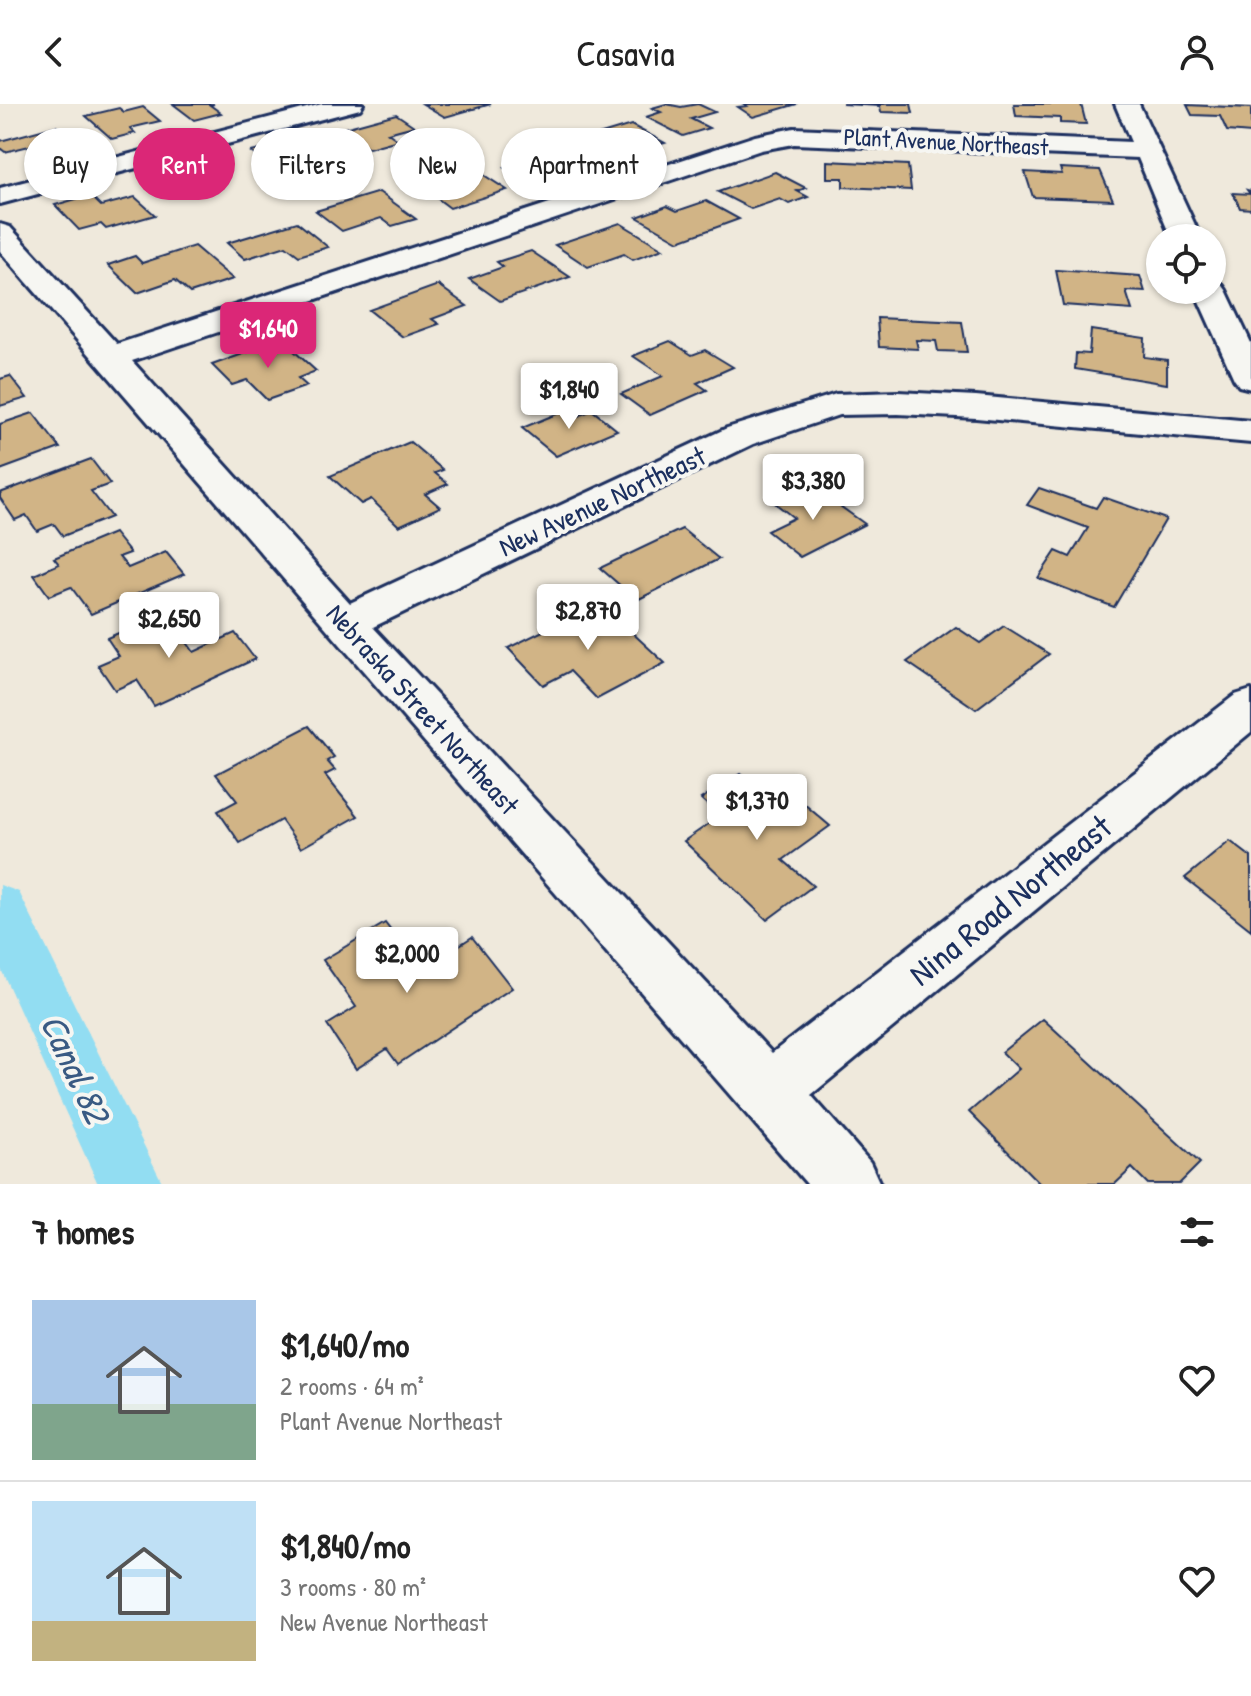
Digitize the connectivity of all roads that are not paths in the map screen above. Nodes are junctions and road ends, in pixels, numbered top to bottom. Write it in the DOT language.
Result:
graph roads {
  1 [pos="351,104"];
  2 [pos="1127,104"];
  3 [pos="1147,151"];
  4 [pos="0,196"];
  5 [pos="1180,224"];
  6 [pos="0,233"];
  7 [pos="1216,304"];
  8 [pos="109,358"];
  9 [pos="1251,379"];
  10 [pos="1251,432"];
  11 [pos="344,623"];
  12 [pos="1251,707"];
  13 [pos="769,1092"];
  14 [pos="848,1184"];
  1 -- 4 [label="street"];
  2 -- 3 [label="street"];
  3 -- 5 [label="street"];
  3 -- 8 [label="street, Plant Avenue Northeast"];
  6 -- 8 [label="street, Nebraska Street Northeast"];
  7 -- 9 [label="street"];
  8 -- 11 [label="street, Nebraska Street Northeast"];
  10 -- 11 [label="street, New Avenue Northeast"];
  11 -- 13 [label="street, Nebraska Street Northeast"];
  12 -- 13 [label="street, Nina Road Northeast"];
  13 -- 14 [label="street, Nebraska Street Northeast"];
}
